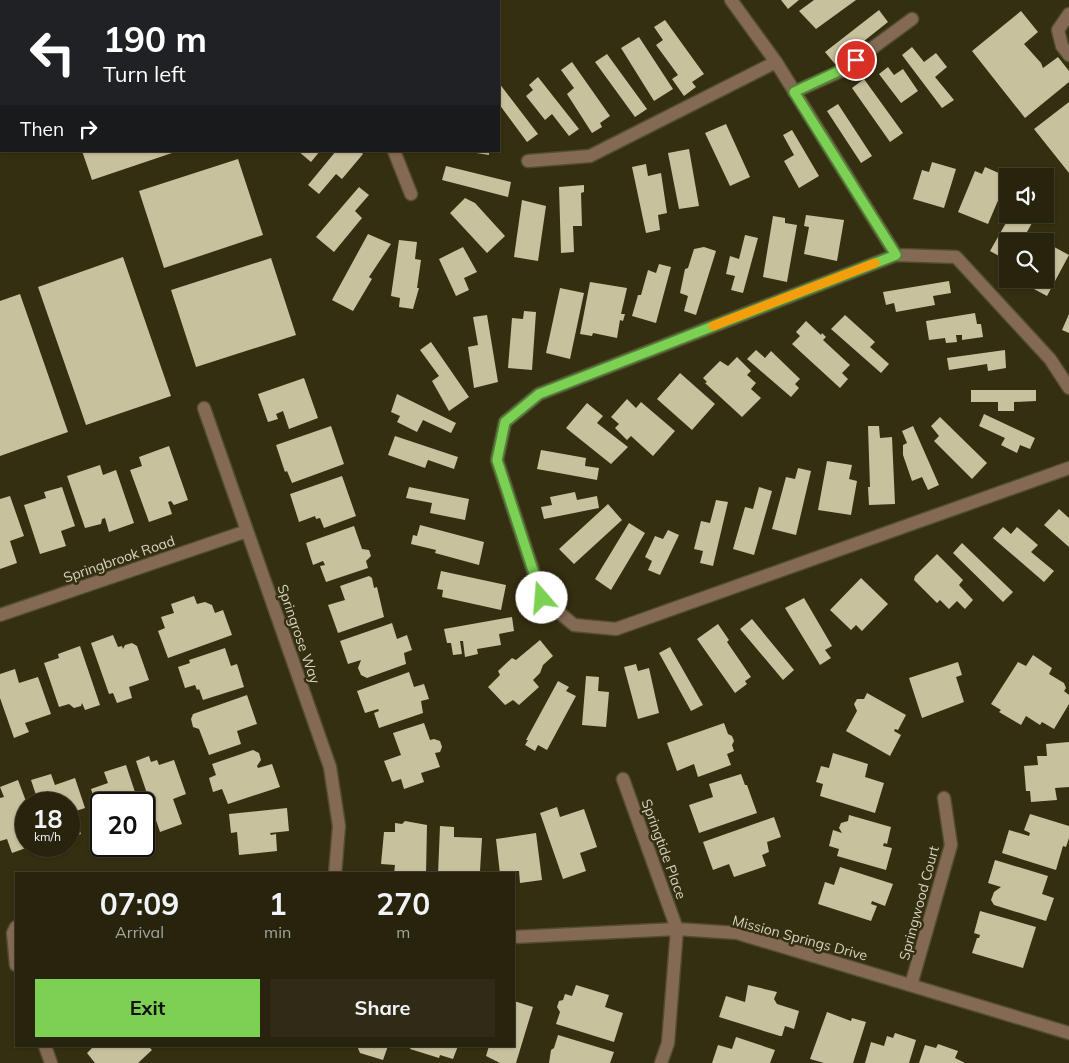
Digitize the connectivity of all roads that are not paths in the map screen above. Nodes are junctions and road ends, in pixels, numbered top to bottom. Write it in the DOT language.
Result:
graph roads {
  1 [pos="731,0"];
  2 [pos="1069,14"];
  3 [pos="912,19"];
  4 [pos="1069,55"];
  5 [pos="776,62"];
  6 [pos="794,92"];
  7 [pos="394,152"];
  8 [pos="528,161"];
  9 [pos="411,194"];
  10 [pos="896,255"];
  11 [pos="1069,388"];
  12 [pos="204,408"];
  13 [pos="1069,468"];
  14 [pos="247,531"];
  15 [pos="0,615"];
  16 [pos="623,779"];
  17 [pos="944,798"];
  18 [pos="335,872"];
  19 [pos="15,929"];
  20 [pos="677,929"];
  21 [pos="515,936"];
  22 [pos="15,954"];
  23 [pos="912,985"];
  24 [pos="1069,1033"];
  25 [pos="46,1047"];
  26 [pos="52,1063"];
  27 [pos="662,1063"];
  1 -- 5 [label="street"];
  2 -- 4 [label="street"];
  3 -- 6 [label="street"];
  5 -- 6 [label="street"];
  5 -- 8 [label="street"];
  6 -- 10 [label="street"];
  7 -- 9 [label="street"];
  10 -- 11 [label="street"];
  10 -- 13 [label="street"];
  12 -- 14 [label="street, Springrose Way"];
  14 -- 15 [label="street, Springbrook Road"];
  14 -- 18 [label="street, Springrose Way"];
  16 -- 20 [label="street, Springtide Place"];
  17 -- 23 [label="street, Springwood Court"];
  19 -- 22 [label="street"];
  20 -- 21 [label="street, Mission Springs Drive"];
  20 -- 23 [label="street, Mission Springs Drive"];
  20 -- 27 [label="street"];
  23 -- 24 [label="street, Mission Springs Drive"];
  25 -- 26 [label="street"];
}
